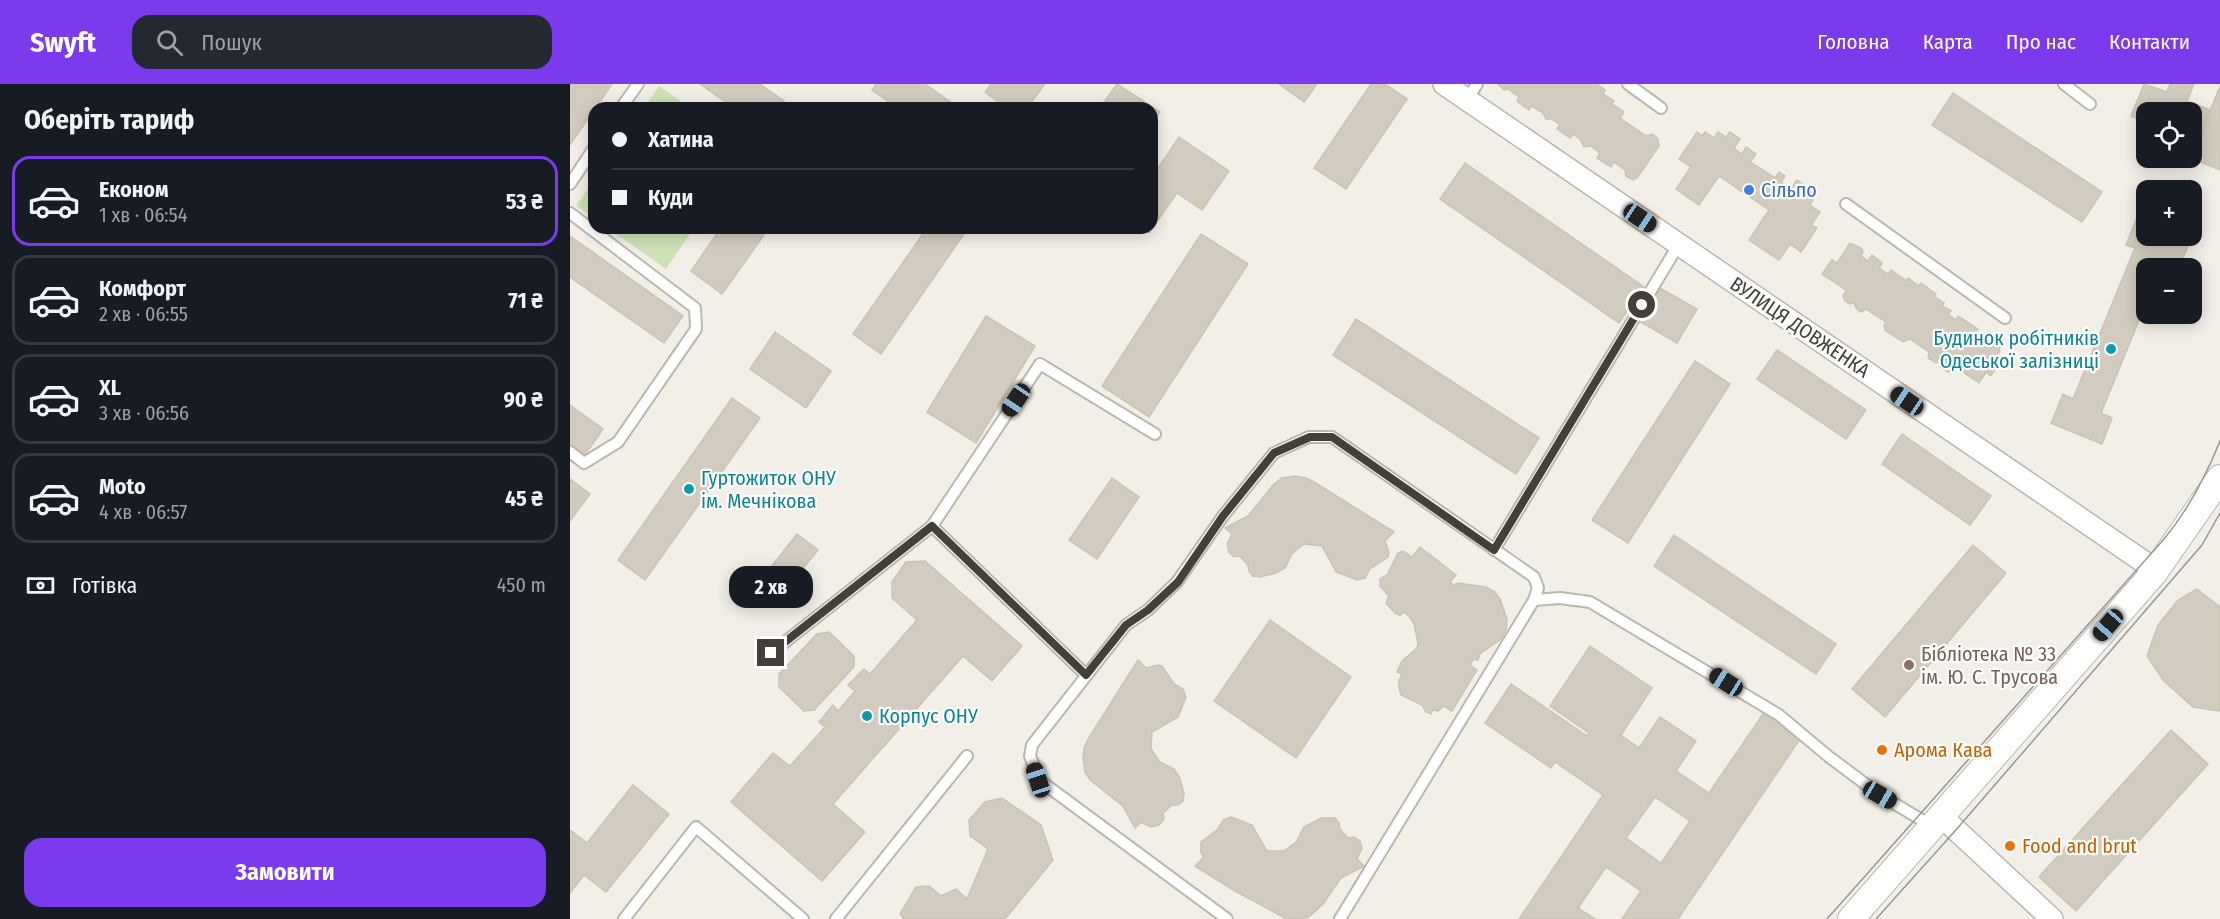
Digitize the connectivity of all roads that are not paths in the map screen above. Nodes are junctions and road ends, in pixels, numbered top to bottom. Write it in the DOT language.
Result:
graph roads {
  1 [pos="638,84"];
  2 [pos="1444,84"];
  3 [pos="1628,84"];
  4 [pos="2064,84"];
  5 [pos="1472,92"];
  6 [pos="625,102"];
  7 [pos="2090,104"];
  8 [pos="1661,108"];
  9 [pos="588,157"];
  10 [pos="570,184"];
  11 [pos="1846,204"];
  12 [pos="570,213"];
  13 [pos="588,227"];
  14 [pos="598,234"];
  15 [pos="1679,244"];
  16 [pos="2005,318"];
  17 [pos="1155,434"];
  18 [pos="570,452"];
  19 [pos="2220,478"];
  20 [pos="932,526"];
  21 [pos="1494,550"];
  22 [pos="2154,573"];
  23 [pos="1534,600"];
  24 [pos="771,653"];
  25 [pos="1086,675"];
  26 [pos="967,756"];
  27 [pos="1936,821"];
  28 [pos="624,919"];
  29 [pos="803,919"];
  30 [pos="836,919"];
  31 [pos="1227,919"];
  32 [pos="1340,919"];
  33 [pos="1851,919"];
  34 [pos="2052,919"];
  1 -- 6 [label="lane"];
  2 -- 5 [label="street, ВУЛИЦЯ ДОВЖЕНКА"];
  3 -- 8 [label="lane"];
  4 -- 7 [label="lane"];
  5 -- 15 [label="street, ВУЛИЦЯ ДОВЖЕНКА"];
  9 -- 10 [label="lane"];
  11 -- 16 [label="lane"];
  12 -- 13 [label="lane"];
  14 -- 18 [label="lane"];
  15 -- 21 [label="lane"];
  15 -- 22 [label="street, ВУЛИЦЯ ДОВЖЕНКА"];
  17 -- 20 [label="lane"];
  19 -- 22 [label="street"];
  20 -- 24 [label="lane"];
  20 -- 25 [label="lane"];
  21 -- 23 [label="lane"];
  21 -- 25 [label="lane"];
  22 -- 27 [label="street"];
  23 -- 27 [label="lane"];
  23 -- 32 [label="lane"];
  25 -- 31 [label="lane"];
  26 -- 30 [label="lane"];
  27 -- 33 [label="street"];
  27 -- 34 [label="street"];
  28 -- 29 [label="lane"];
}
